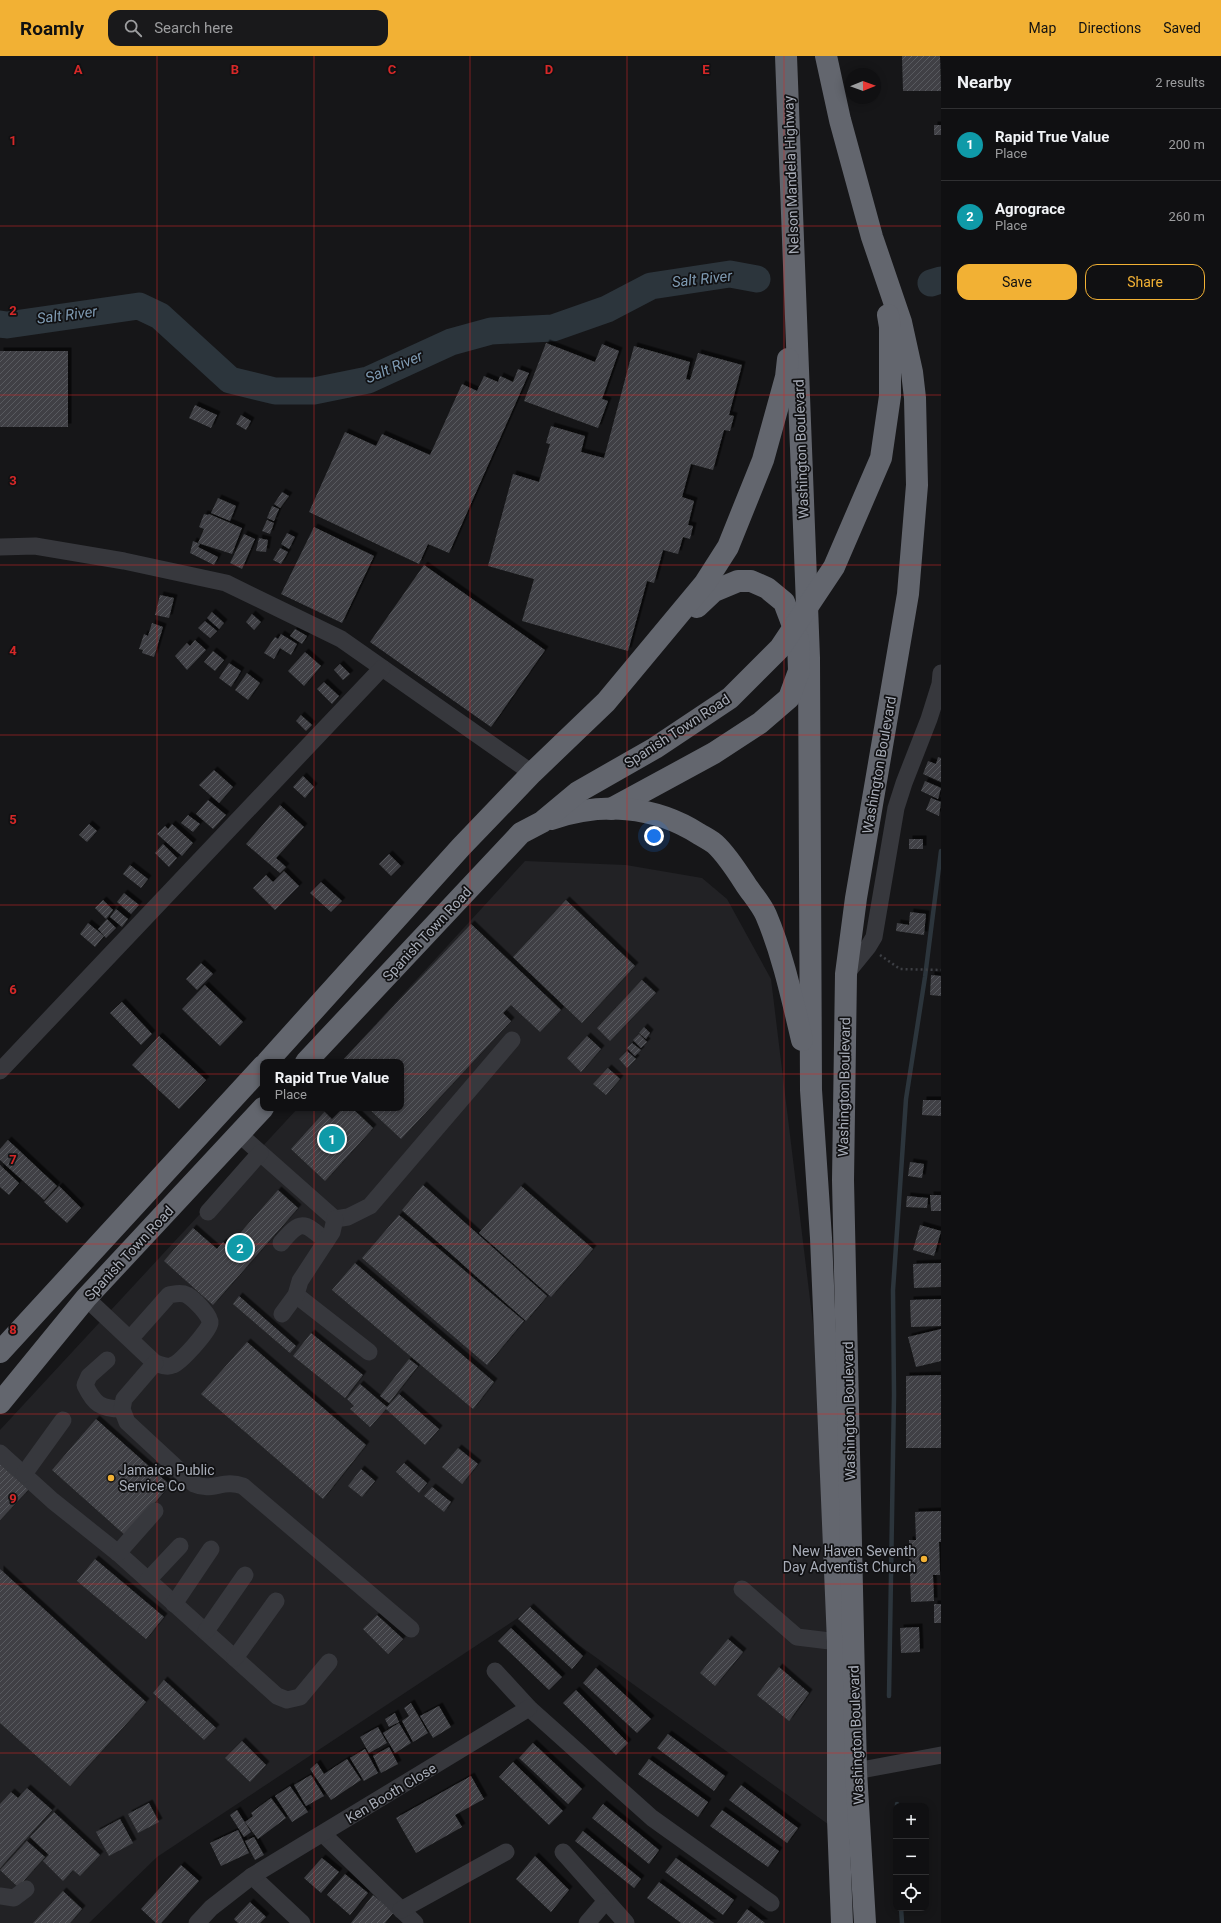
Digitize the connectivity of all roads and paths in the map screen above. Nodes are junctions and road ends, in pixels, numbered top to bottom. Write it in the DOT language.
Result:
graph roads {
  1 [pos="786,56"];
  2 [pos="826,56"];
  3 [pos="880,261"];
  4 [pos="795,294"];
  5 [pos="0,547"];
  6 [pos="657,641"];
  7 [pos="382,668"];
  8 [pos="941,673"];
  9 [pos="532,773"];
  10 [pos="611,809"];
  11 [pos="542,822"];
  12 [pos="868,947"];
  13 [pos="941,970"];
  14 [pos="846,974"];
  15 [pos="512,1040"];
  16 [pos="270,1059"];
  17 [pos="309,1059"];
  18 [pos="260,1069"];
  19 [pos="0,1072"];
  20 [pos="811,1090"];
  21 [pos="260,1111"];
  22 [pos="209,1126"];
  23 [pos="233,1140"];
  24 [pos="260,1153"];
  25 [pos="208,1212"];
  26 [pos="335,1219"];
  27 [pos="326,1241"];
  28 [pos="281,1243"];
  29 [pos="296,1295"];
  30 [pos="86,1298"];
  31 [pos="282,1314"];
  32 [pos="130,1338"];
  33 [pos="0,1352"];
  34 [pos="369,1352"];
  35 [pos="107,1360"];
  36 [pos="155,1363"];
  37 [pos="0,1403"];
  38 [pos="122,1409"];
  39 [pos="63,1420"];
  40 [pos="0,1453"];
  41 [pos="24,1474"];
  42 [pos="154,1511"];
  43 [pos="180,1546"];
  44 [pos="211,1549"];
  45 [pos="118,1553"];
  46 [pos="245,1575"];
  47 [pos="148,1580"];
  48 [pos="742,1590"];
  49 [pos="276,1601"];
  50 [pos="174,1604"];
  51 [pos="411,1629"];
  52 [pos="206,1631"];
  53 [pos="838,1642"];
  54 [pos="235,1658"];
  55 [pos="329,1662"];
  56 [pos="495,1671"];
  57 [pos="529,1708"];
  58 [pos="941,1755"];
  59 [pos="856,1770"];
  60 [pos="323,1834"];
  61 [pos="506,1852"];
  62 [pos="563,1852"];
  63 [pos="252,1876"];
  64 [pos="26,1889"];
  65 [pos="0,1896"];
  66 [pos="606,1902"];
  67 [pos="772,1903"];
  68 [pos="401,1910"];
  69 [pos="198,1923"];
  70 [pos="302,1923"];
  71 [pos="415,1923"];
  72 [pos="587,1923"];
  73 [pos="626,1923"];
  74 [pos="842,1923"];
  75 [pos="864,1923"];
  1 -- 4 [label="highway, Nelson Mandela Highway"];
  2 -- 3 [label="highway"];
  3 -- 11 [label="highway, Spanish Town Road"];
  3 -- 14 [label="highway, Washington Boulevard"];
  4 -- 6 [label="highway"];
  4 -- 20 [label="highway, Washington Boulevard"];
  5 -- 7 [label="street"];
  6 -- 9 [label="highway"];
  6 -- 10 [label="highway"];
  7 -- 9 [label="street"];
  7 -- 19 [label="street"];
  8 -- 12 [label="street"];
  9 -- 16 [label="highway"];
  10 -- 11 [label="highway"];
  10 -- 20 [label="highway"];
  11 -- 17 [label="highway, Spanish Town Road"];
  12 -- 13 [label="path"];
  12 -- 14 [label="street"];
  14 -- 59 [label="highway, Washington Boulevard"];
  15 -- 26 [label="street"];
  18 -- 22 [label="highway, Spanish Town Road"];
  20 -- 53 [label="highway, Washington Boulevard"];
  21 -- 23 [label="highway, Spanish Town Road"];
  22 -- 23 [label="highway"];
  22 -- 33 [label="highway, Spanish Town Road"];
  23 -- 24 [label="street"];
  23 -- 30 [label="highway, Spanish Town Road"];
  24 -- 25 [label="street"];
  24 -- 26 [label="street"];
  26 -- 27 [label="street"];
  27 -- 28 [label="street"];
  27 -- 29 [label="street"];
  29 -- 31 [label="street"];
  29 -- 34 [label="street"];
  30 -- 32 [label="street"];
  30 -- 37 [label="highway, Spanish Town Road"];
  32 -- 36 [label="street"];
  32 -- 36 [label="street"];
  35 -- 38 [label="street"];
  36 -- 38 [label="street"];
  38 -- 51 [label="street"];
  39 -- 41 [label="street"];
  40 -- 41 [label="street"];
  41 -- 45 [label="street"];
  42 -- 45 [label="street"];
  43 -- 47 [label="street"];
  44 -- 50 [label="street"];
  45 -- 47 [label="street"];
  46 -- 52 [label="street"];
  47 -- 50 [label="street"];
  48 -- 53 [label="street"];
  49 -- 54 [label="street"];
  50 -- 52 [label="street"];
  52 -- 54 [label="street"];
  53 -- 74 [label="highway, Washington Boulevard"];
  54 -- 55 [label="street"];
  56 -- 57 [label="street"];
  57 -- 60 [label="street, Ken Booth Close"];
  57 -- 67 [label="street"];
  58 -- 59 [label="street"];
  59 -- 75 [label="highway, Washington Boulevard"];
  60 -- 63 [label="street, Ken Booth Close"];
  60 -- 68 [label="street"];
  61 -- 68 [label="street"];
  62 -- 66 [label="street"];
  63 -- 69 [label="street, Ken Booth Close"];
  63 -- 70 [label="street"];
  64 -- 65 [label="street"];
  66 -- 72 [label="street"];
  66 -- 73 [label="street"];
  68 -- 71 [label="street"];
}
